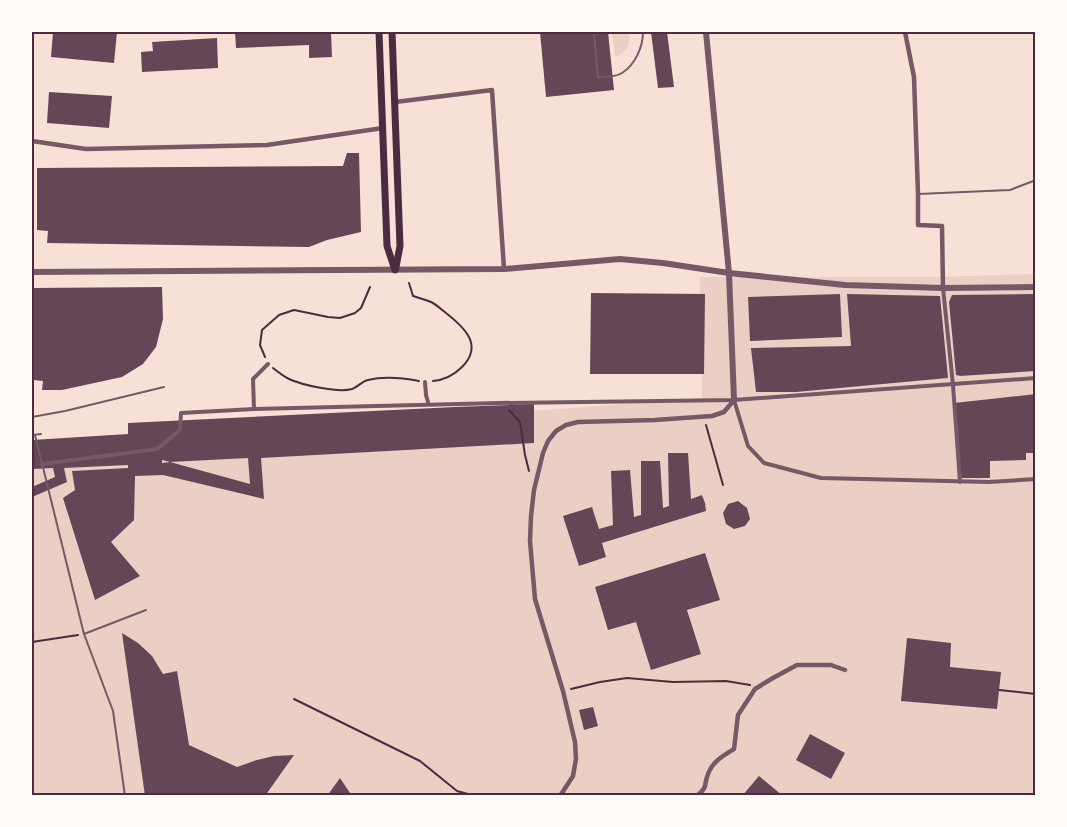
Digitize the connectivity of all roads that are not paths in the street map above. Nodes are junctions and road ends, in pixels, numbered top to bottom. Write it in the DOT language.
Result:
graph roads {
  1 [pos="379,32"];
  2 [pos="392,32"];
  3 [pos="594,32"];
  4 [pos="643,32"];
  5 [pos="706,32"];
  6 [pos="905,32"];
  7 [pos="395,102"];
  8 [pos="383,128"];
  9 [pos="32,141"];
  10 [pos="1035,180"];
  11 [pos="918,194"];
  12 [pos="504,269"];
  13 [pos="395,270"];
  14 [pos="32,272"];
  15 [pos="729,273"];
  16 [pos="1035,287"];
  17 [pos="943,288"];
  18 [pos="268,364"];
  19 [pos="1035,378"];
  20 [pos="425,382"];
  21 [pos="953,385"];
  22 [pos="164,387"];
  23 [pos="734,400"];
  24 [pos="428,402"];
  25 [pos="254,409"];
  26 [pos="32,417"];
  27 [pos="41,434"];
  28 [pos="33,435"];
  29 [pos="42,464"];
  30 [pos="1035,479"];
  31 [pos="960,482"];
  32 [pos="146,610"];
  33 [pos="84,634"];
  34 [pos="845,670"];
  35 [pos="126,795"];
  36 [pos="561,795"];
  37 [pos="697,795"];
  1 -- 8 [label="main road"];
  2 -- 7 [label="main road"];
  3 -- 4 [label="lane"];
  5 -- 15 [label="street"];
  6 -- 11 [label="street"];
  7 -- 12 [label="street"];
  7 -- 13 [label="main road"];
  8 -- 9 [label="street"];
  8 -- 13 [label="main road"];
  10 -- 11 [label="lane"];
  11 -- 17 [label="street"];
  12 -- 13 [label="street"];
  12 -- 15 [label="street"];
  13 -- 14 [label="street"];
  15 -- 17 [label="street"];
  15 -- 23 [label="street"];
  16 -- 17 [label="street"];
  17 -- 21 [label="street"];
  18 -- 25 [label="street"];
  19 -- 21 [label="street"];
  20 -- 24 [label="street"];
  21 -- 23 [label="street"];
  21 -- 31 [label="street"];
  22 -- 26 [label="lane"];
  23 -- 25 [label="street"];
  23 -- 31 [label="street"];
  23 -- 36 [label="street"];
  25 -- 29 [label="street"];
  27 -- 28 [label="lane"];
  28 -- 29 [label="lane"];
  29 -- 33 [label="lane"];
  30 -- 31 [label="street"];
  32 -- 33 [label="lane"];
  33 -- 35 [label="lane"];
  34 -- 37 [label="street"];
}
